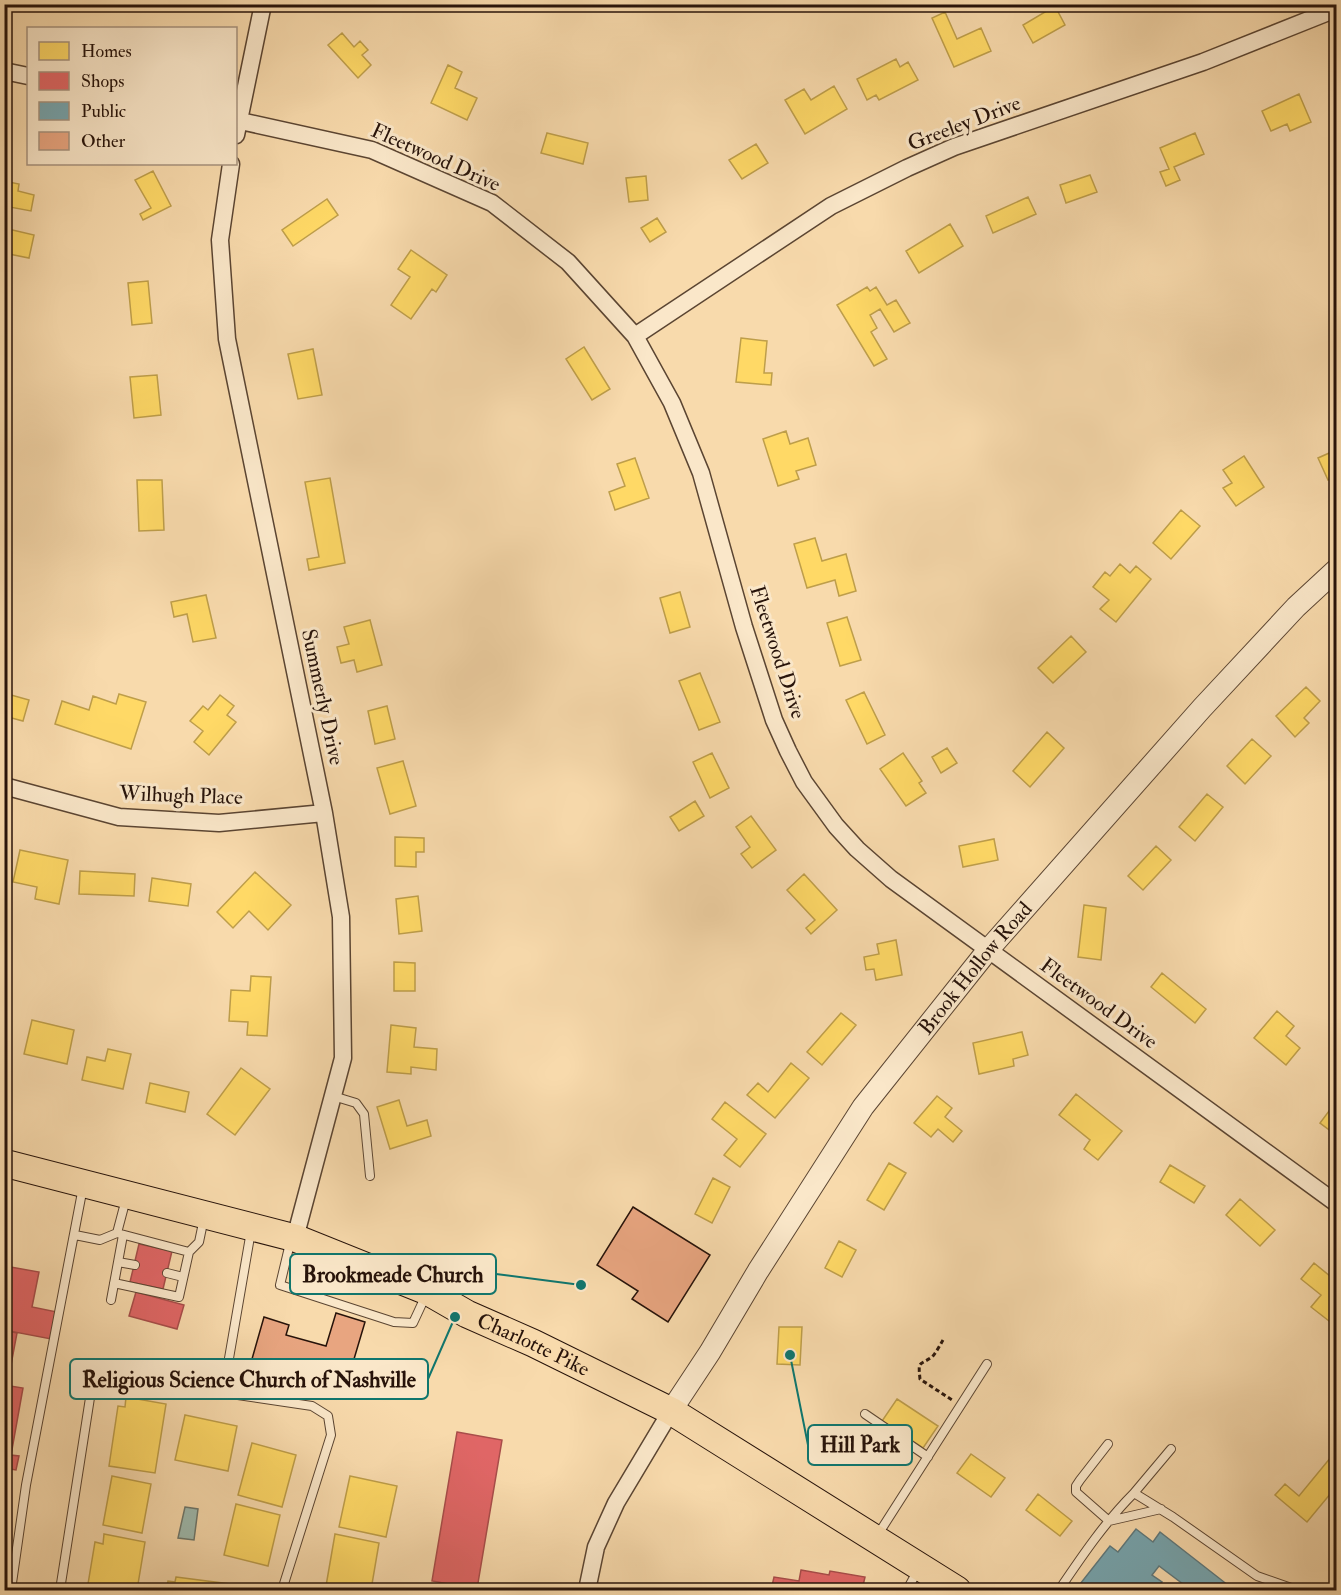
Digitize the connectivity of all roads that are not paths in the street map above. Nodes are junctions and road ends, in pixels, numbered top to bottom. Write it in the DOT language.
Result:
graph roads {
  1 [pos="263,4"];
  2 [pos="1336,9"];
  3 [pos="4,71"];
  4 [pos="27,76"];
  5 [pos="237,121"];
  6 [pos="237,125"];
  7 [pos="231,165"];
  8 [pos="635,336"];
  9 [pos="1336,570"];
  10 [pos="4,786"];
  11 [pos="324,813"];
  12 [pos="988,950"];
  13 [pos="333,1096"];
  14 [pos="4,1162"];
  15 [pos="370,1176"];
  16 [pos="83,1184"];
  17 [pos="126,1195"];
  18 [pos="1336,1203"];
  19 [pos="204,1215"];
  20 [pos="251,1227"];
  21 [pos="120,1234"];
  22 [pos="75,1235"];
  23 [pos="293,1238"];
  24 [pos="189,1252"];
  25 [pos="118,1262"];
  26 [pos="135,1265"];
  27 [pos="167,1273"];
  28 [pos="183,1276"];
  29 [pos="114,1283"];
  30 [pos="427,1291"];
  31 [pos="111,1300"];
  32 [pos="987,1364"];
  33 [pos="223,1393"];
  34 [pos="671,1411"];
  35 [pos="864,1414"];
  36 [pos="1108,1444"];
  37 [pos="1171,1449"];
  38 [pos="928,1457"];
  39 [pos="1134,1493"];
  40 [pos="1161,1509"];
  41 [pos="1109,1521"];
  42 [pos="875,1539"];
  43 [pos="936,1579"];
  44 [pos="11,1590"];
  45 [pos="60,1590"];
  46 [pos="282,1590"];
  47 [pos="587,1590"];
  48 [pos="907,1590"];
  49 [pos="1059,1590"];
  50 [pos="1296,1590"];
  1 -- 5 [label="street"];
  2 -- 8 [label="street, Greeley Drive"];
  3 -- 4 [label="street"];
  6 -- 8 [label="street, Fleetwood Drive"];
  7 -- 11 [label="street, Summerly Drive"];
  8 -- 12 [label="street, Fleetwood Drive"];
  9 -- 12 [label="street, Brook Hollow Road"];
  10 -- 11 [label="street, Wilhugh Place"];
  11 -- 13 [label="street, Summerly Drive"];
  12 -- 18 [label="street, Fleetwood Drive"];
  12 -- 34 [label="street, Brook Hollow Road"];
  13 -- 15 [label="lane"];
  13 -- 23 [label="street, Summerly Drive"];
  14 -- 16 [label="main road, Charlotte Pike"];
  16 -- 17 [label="main road, Charlotte Pike"];
  16 -- 22 [label="lane"];
  17 -- 19 [label="main road, Charlotte Pike"];
  17 -- 21 [label="lane"];
  19 -- 20 [label="main road, Charlotte Pike"];
  19 -- 24 [label="lane"];
  20 -- 23 [label="main road, Charlotte Pike"];
  20 -- 33 [label="lane"];
  21 -- 22 [label="lane"];
  21 -- 24 [label="lane"];
  21 -- 25 [label="lane"];
  22 -- 44 [label="lane"];
  23 -- 30 [label="main road, Charlotte Pike"];
  23 -- 30 [label="lane"];
  24 -- 28 [label="lane"];
  25 -- 26 [label="lane"];
  25 -- 29 [label="lane"];
  27 -- 28 [label="lane"];
  28 -- 29 [label="lane"];
  29 -- 31 [label="lane"];
  30 -- 34 [label="main road, Charlotte Pike"];
  32 -- 38 [label="lane"];
  33 -- 45 [label="lane"];
  33 -- 46 [label="lane"];
  34 -- 42 [label="main road, Charlotte Pike"];
  34 -- 47 [label="street"];
  35 -- 38 [label="lane"];
  36 -- 41 [label="lane"];
  37 -- 39 [label="lane"];
  38 -- 42 [label="lane"];
  39 -- 40 [label="lane"];
  39 -- 41 [label="lane"];
  40 -- 41 [label="lane"];
  40 -- 50 [label="lane"];
  41 -- 49 [label="lane"];
  42 -- 43 [label="main road, Charlotte Pike"];
  43 -- 48 [label="lane"];
}
